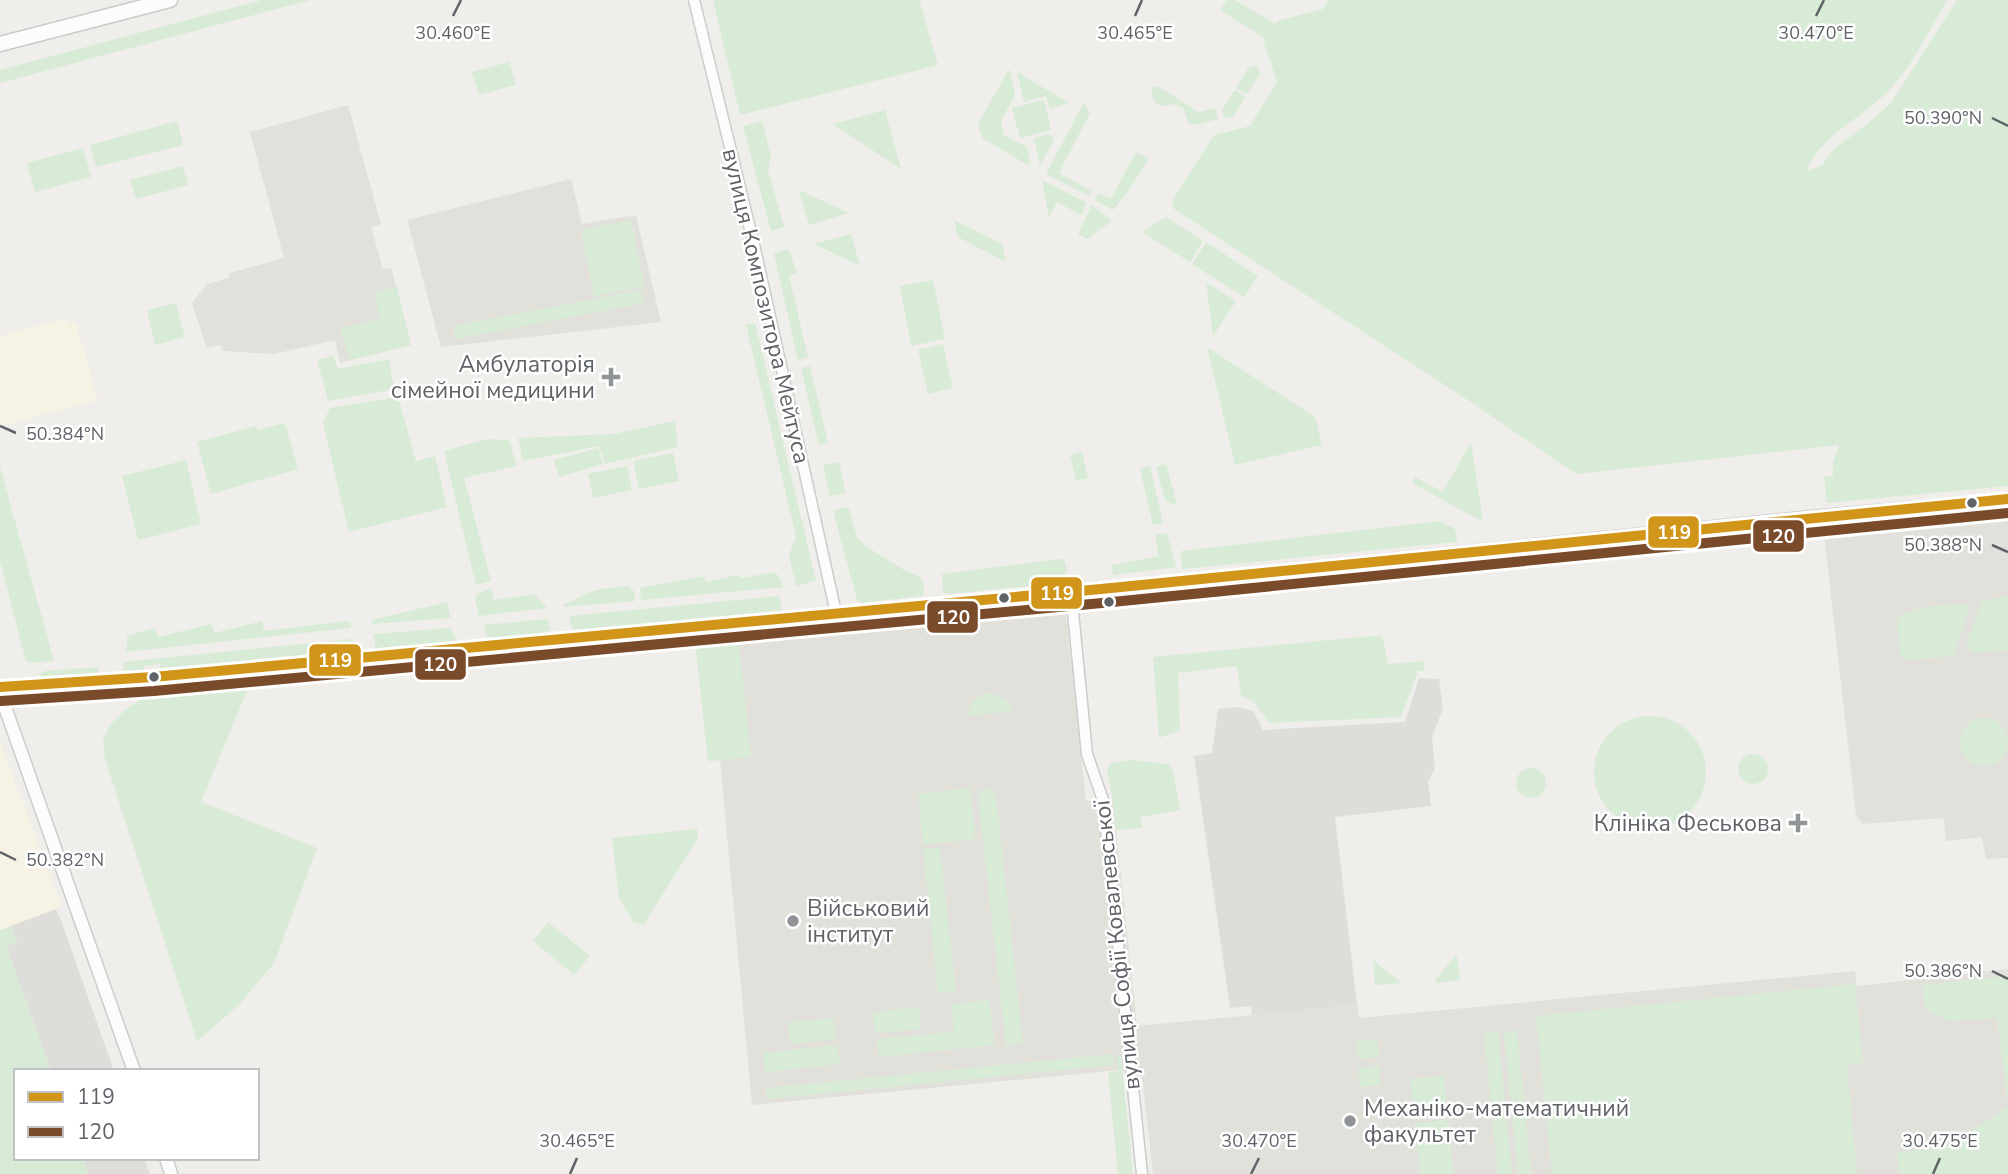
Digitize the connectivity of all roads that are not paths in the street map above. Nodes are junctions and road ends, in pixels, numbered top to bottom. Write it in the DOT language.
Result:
graph roads {
  1 [pos="170,0"];
  2 [pos="694,0"];
  3 [pos="0,44"];
  4 [pos="2008,499"];
  5 [pos="1071,592"];
  6 [pos="836,613"];
  7 [pos="0,687"];
  8 [pos="0,693"];
  9 [pos="133,1069"];
  10 [pos="1142,1174"];
  1 -- 3 [label="main road"];
  2 -- 6 [label="street, вулиця Композитора Мейтуса"];
  4 -- 5 [label="street"];
  5 -- 6 [label="street"];
  5 -- 10 [label="street, вулиця Софії Ковалевської"];
  6 -- 7 [label="street"];
  8 -- 9 [label="street"];
}
